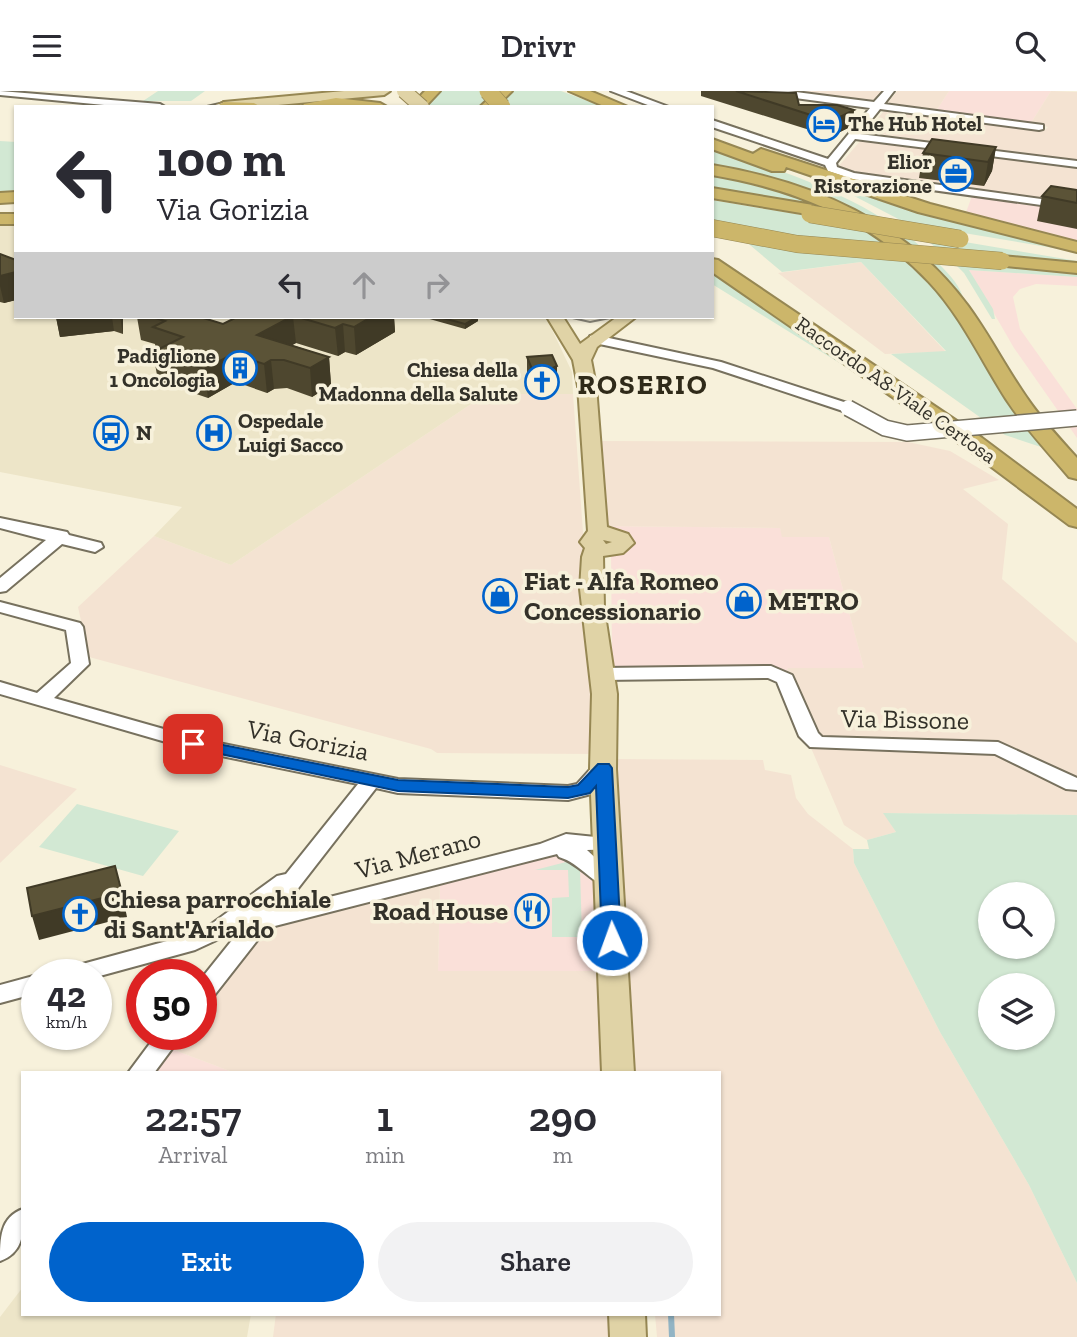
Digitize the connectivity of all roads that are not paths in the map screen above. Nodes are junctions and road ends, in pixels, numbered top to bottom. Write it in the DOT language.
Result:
graph roads {
  1 [pos="384,91"];
  2 [pos="393,91"];
  3 [pos="404,91"];
  4 [pos="488,91"];
  5 [pos="505,91"];
  6 [pos="566,91"];
  7 [pos="576,91"];
  8 [pos="616,91"];
  9 [pos="765,91"];
  10 [pos="889,91"];
  11 [pos="0,92"];
  12 [pos="28,93"];
  13 [pos="347,97"];
  14 [pos="425,100"];
  15 [pos="309,103"];
  16 [pos="8,104"];
  17 [pos="132,105"];
  18 [pos="252,105"];
  19 [pos="373,105"];
  20 [pos="408,105"];
  21 [pos="489,105"];
  22 [pos="500,105"];
  23 [pos="604,105"];
  24 [pos="615,105"];
  25 [pos="658,105"];
  26 [pos="878,106"];
  27 [pos="714,124"];
  28 [pos="1039,127"];
  29 [pos="853,136"];
  30 [pos="714,139"];
  31 [pos="714,145"];
  32 [pos="830,163"];
  33 [pos="1077,164"];
  34 [pos="714,170"];
  35 [pos="714,195"];
  36 [pos="1077,207"];
  37 [pos="714,228"];
  38 [pos="1077,247"];
  39 [pos="1077,256"];
  40 [pos="714,265"];
  41 [pos="1077,268"];
  42 [pos="714,289"];
  43 [pos="559,320"];
  44 [pos="626,325"];
  45 [pos="595,339"];
  46 [pos="641,348"];
  47 [pos="582,360"];
  48 [pos="848,408"];
  49 [pos="1077,418"];
  50 [pos="1058,449"];
  51 [pos="1077,472"];
  52 [pos="1077,520"];
  53 [pos="0,523"];
  54 [pos="61,536"];
  55 [pos="95,547"];
  56 [pos="2,583"];
  57 [pos="0,607"];
  58 [pos="602,674"];
  59 [pos="0,688"];
  60 [pos="40,700"];
  61 [pos="603,768"];
  62 [pos="372,780"];
  63 [pos="1073,784"];
  64 [pos="607,812"];
  65 [pos="607,844"];
  66 [pos="560,848"];
  67 [pos="295,875"];
  68 [pos="609,881"];
  69 [pos="262,922"];
  70 [pos="219,930"];
  71 [pos="175,947"];
  72 [pos="112,964"];
  73 [pos="217,977"];
  74 [pos="21,988"];
  75 [pos="0,994"];
  76 [pos="158,1050"];
  77 [pos="142,1071"];
  78 [pos="618,1071"];
  79 [pos="21,1223"];
  80 [pos="0,1249"];
  81 [pos="627,1316"];
  82 [pos="628,1337"];
  1 -- 15 [label="main road"];
  2 -- 20 [label="main road"];
  3 -- 14 [label="main road, bridge"];
  4 -- 22 [label="highway, bridge"];
  5 -- 21 [label="highway"];
  6 -- 23 [label="highway"];
  7 -- 24 [label="highway"];
  8 -- 25 [label="street"];
  9 -- 26 [label="street"];
  10 -- 26 [label="street"];
  11 -- 12 [label="street"];
  12 -- 16 [label="street"];
  12 -- 17 [label="street"];
  13 -- 15 [label="highway"];
  13 -- 19 [label="highway"];
  15 -- 18 [label="main road"];
  26 -- 28 [label="street"];
  26 -- 29 [label="street"];
  27 -- 32 [label="street"];
  29 -- 32 [label="street"];
  29 -- 33 [label="street"];
  30 -- 38 [label="highway"];
  31 -- 50 [label="highway"];
  32 -- 36 [label="street"];
  34 -- 50 [label="highway"];
  35 -- 39 [label="highway, bridge"];
  37 -- 41 [label="highway, bridge"];
  40 -- 52 [label="highway, Raccordo A8-Viale Certosa"];
  42 -- 52 [label="highway"];
  43 -- 44 [label="main road"];
  43 -- 45 [label="main road"];
  43 -- 47 [label="main road"];
  44 -- 45 [label="main road"];
  44 -- 46 [label="street"];
  44 -- 48 [label="street"];
  45 -- 46 [label="street"];
  45 -- 47 [label="main road"];
  46 -- 48 [label="street"];
  47 -- 58 [label="main road"];
  48 -- 49 [label="street, bridge"];
  50 -- 51 [label="highway"];
  53 -- 54 [label="street"];
  54 -- 55 [label="street"];
  54 -- 56 [label="street"];
  57 -- 60 [label="street"];
  58 -- 61 [label="main road"];
  58 -- 63 [label="street, Via Bissone"];
  59 -- 60 [label="street, Via Gorizia"];
  60 -- 62 [label="street, Via Gorizia"];
  61 -- 62 [label="street, Via Gorizia"];
  61 -- 64 [label="main road"];
  62 -- 67 [label="street"];
  64 -- 65 [label="main road"];
  64 -- 66 [label="street, Via Merano"];
  65 -- 66 [label="street, Via Merano"];
  65 -- 68 [label="main road"];
  66 -- 68 [label="street"];
  66 -- 69 [label="street, Via Merano"];
  67 -- 69 [label="street"];
  67 -- 70 [label="street"];
  68 -- 78 [label="main road"];
  69 -- 70 [label="street"];
  69 -- 71 [label="street"];
  69 -- 73 [label="street"];
  70 -- 71 [label="street"];
  71 -- 72 [label="street"];
  74 -- 75 [label="street"];
  76 -- 77 [label="street"];
  79 -- 80 [label="street"];
  81 -- 82 [label="main road"];
}
